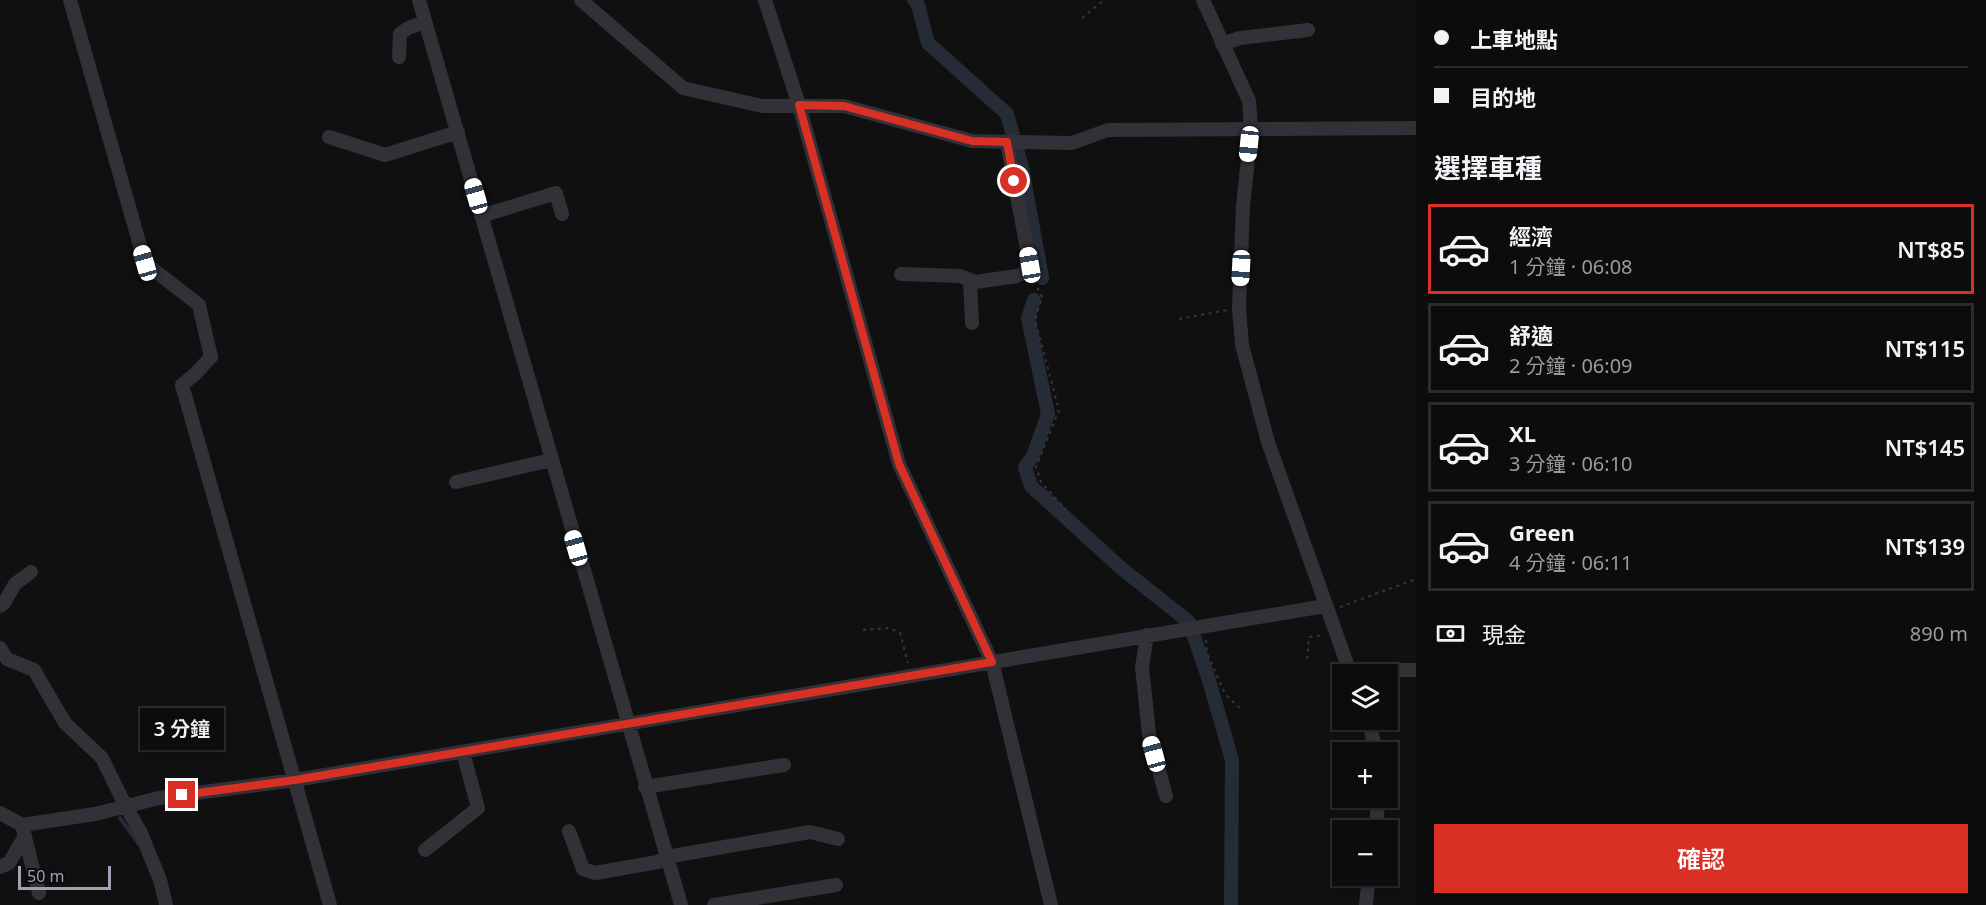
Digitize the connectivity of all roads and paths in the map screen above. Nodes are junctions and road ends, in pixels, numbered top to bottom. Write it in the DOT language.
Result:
graph roads {
  1 [pos="70,0"];
  2 [pos="419,0"];
  3 [pos="581,0"];
  4 [pos="765,0"];
  5 [pos="1104,0"];
  6 [pos="1203,0"];
  7 [pos="1082,18"];
  8 [pos="425,22"];
  9 [pos="1308,30"];
  10 [pos="1222,44"];
  11 [pos="399,57"];
  12 [pos="799,105"];
  13 [pos="1416,128"];
  14 [pos="1251,130"];
  15 [pos="458,132"];
  16 [pos="329,137"];
  17 [pos="1007,142"];
  18 [pos="562,214"];
  19 [pos="481,216"];
  20 [pos="1028,271"];
  21 [pos="901,274"];
  22 [pos="970,280"];
  23 [pos="1239,308"];
  24 [pos="1179,319"];
  25 [pos="972,323"];
  26 [pos="551,460"];
  27 [pos="456,482"];
  28 [pos="1067,511"];
  29 [pos="32,572"];
  30 [pos="1416,579"];
  31 [pos="0,606"];
  32 [pos="1326,609"];
  33 [pos="1204,625"];
  34 [pos="863,630"];
  35 [pos="1335,634"];
  36 [pos="1147,635"];
  37 [pos="0,648"];
  38 [pos="1307,659"];
  39 [pos="992,662"];
  40 [pos="1347,664"];
  41 [pos="1416,670"];
  42 [pos="1398,671"];
  43 [pos="911,676"];
  44 [pos="1242,710"];
  45 [pos="627,724"];
  46 [pos="463,752"];
  47 [pos="784,765"];
  48 [pos="295,780"];
  49 [pos="645,787"];
  50 [pos="1166,796"];
  51 [pos="126,807"];
  52 [pos="0,813"];
  53 [pos="24,830"];
  54 [pos="568,831"];
  55 [pos="838,839"];
  56 [pos="424,850"];
  57 [pos="666,857"];
  58 [pos="0,867"];
  59 [pos="836,885"];
  60 [pos="1368,886"];
  61 [pos="39,892"];
  62 [pos="166,905"];
  63 [pos="330,905"];
  64 [pos="681,905"];
  65 [pos="714,905"];
  66 [pos="1051,905"];
  67 [pos="1366,905"];
  1 -- 48 [label="street"];
  2 -- 8 [label="street"];
  3 -- 12 [label="street"];
  4 -- 12 [label="street"];
  5 -- 7 [label="path"];
  6 -- 10 [label="street"];
  8 -- 11 [label="street"];
  8 -- 15 [label="street"];
  9 -- 10 [label="street"];
  10 -- 14 [label="street"];
  12 -- 17 [label="street"];
  12 -- 39 [label="street"];
  13 -- 14 [label="street"];
  14 -- 17 [label="street"];
  14 -- 23 [label="street"];
  15 -- 16 [label="street"];
  15 -- 19 [label="street"];
  17 -- 20 [label="street"];
  18 -- 19 [label="street"];
  19 -- 26 [label="street"];
  20 -- 22 [label="street"];
  20 -- 28 [label="path"];
  21 -- 22 [label="street"];
  22 -- 25 [label="street"];
  23 -- 24 [label="path"];
  23 -- 32 [label="street"];
  26 -- 27 [label="street"];
  26 -- 45 [label="street"];
  29 -- 31 [label="street"];
  30 -- 32 [label="path"];
  32 -- 33 [label="street"];
  32 -- 35 [label="street"];
  33 -- 36 [label="street"];
  33 -- 44 [label="path"];
  34 -- 43 [label="path"];
  35 -- 38 [label="path"];
  35 -- 40 [label="street"];
  36 -- 39 [label="street"];
  36 -- 50 [label="street"];
  37 -- 51 [label="street"];
  39 -- 43 [label="street"];
  39 -- 66 [label="street"];
  41 -- 42 [label="street"];
  43 -- 45 [label="street"];
  45 -- 46 [label="street"];
  45 -- 49 [label="street"];
  46 -- 48 [label="street"];
  46 -- 56 [label="street"];
  47 -- 49 [label="street"];
  48 -- 51 [label="street"];
  48 -- 63 [label="street"];
  49 -- 57 [label="street"];
  51 -- 53 [label="street"];
  51 -- 62 [label="street"];
  52 -- 53 [label="street"];
  53 -- 58 [label="street"];
  53 -- 61 [label="street"];
  54 -- 57 [label="street"];
  55 -- 57 [label="street"];
  57 -- 64 [label="street"];
  59 -- 65 [label="street"];
  60 -- 67 [label="street"];
}
